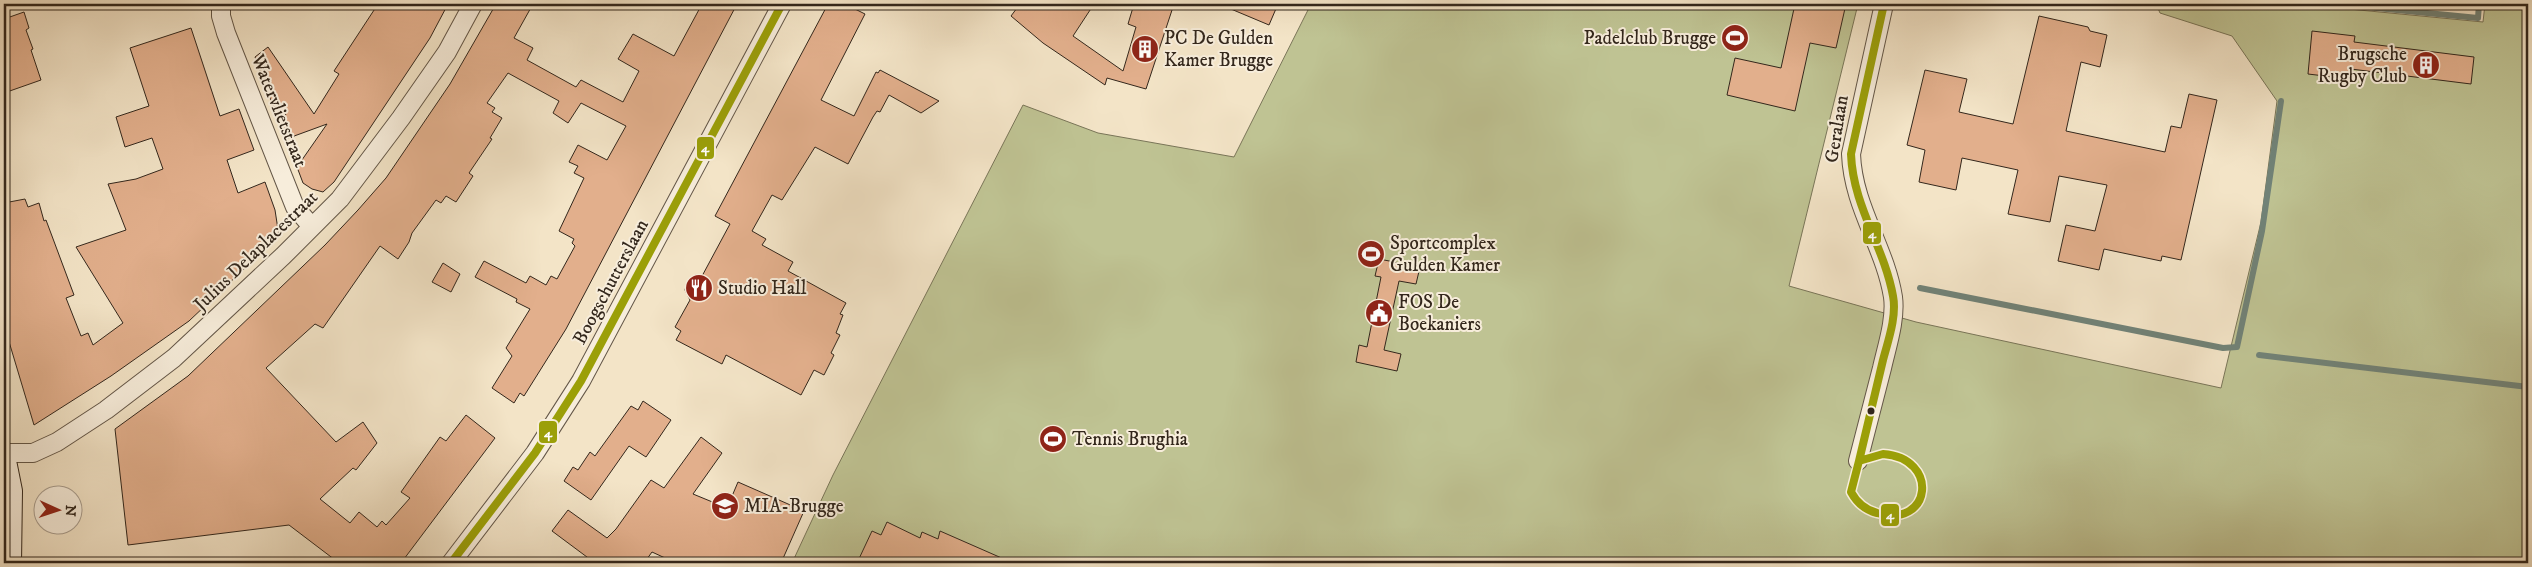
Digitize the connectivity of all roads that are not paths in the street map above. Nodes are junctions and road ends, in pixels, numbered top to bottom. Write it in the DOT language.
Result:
graph roads {
  1 [pos="221,4"];
  2 [pos="473,4"];
  3 [pos="782,4"];
  4 [pos="1884,4"];
  5 [pos="312,227"];
  6 [pos="4,453"];
  7 [pos="4,461"];
  8 [pos="1858,461"];
  9 [pos="9,563"];
  10 [pos="451,563"];
  1 -- 5 [label="street, Watervlietstraat"];
  2 -- 5 [label="street, Julius Delaplacestraat"];
  3 -- 10 [label="street, Boogschutterslaan"];
  4 -- 8 [label="street, Geralaan"];
  5 -- 6 [label="street, Julius Delaplacestraat"];
  7 -- 9 [label="street"];
}
